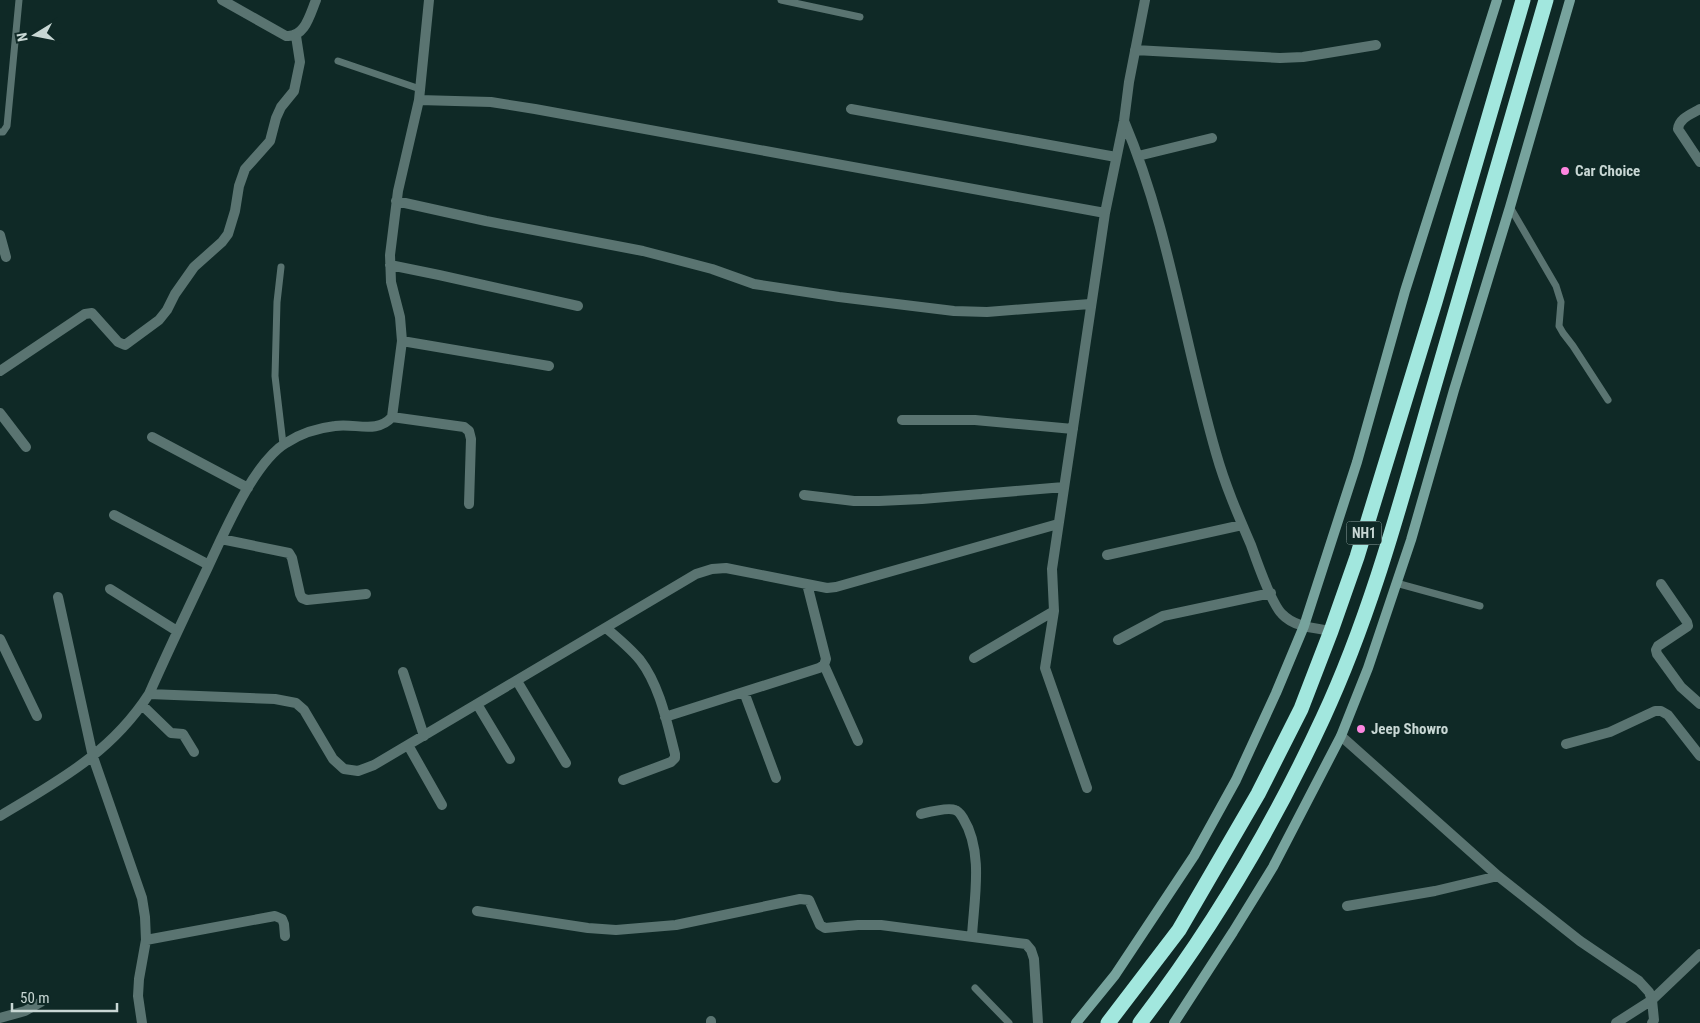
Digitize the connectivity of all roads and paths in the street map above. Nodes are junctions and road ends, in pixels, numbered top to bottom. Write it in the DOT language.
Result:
graph roads {
  1 [pos="19,0"];
  2 [pos="222,0"];
  3 [pos="316,0"];
  4 [pos="429,0"];
  5 [pos="781,0"];
  6 [pos="1145,0"];
  7 [pos="1497,0"];
  8 [pos="1523,0"];
  9 [pos="1546,0"];
  10 [pos="1570,0"];
  11 [pos="860,17"];
  12 [pos="296,36"];
  13 [pos="1376,45"];
  14 [pos="1135,50"];
  15 [pos="338,61"];
  16 [pos="420,94"];
  17 [pos="851,109"];
  18 [pos="1700,109"];
  19 [pos="1124,121"];
  20 [pos="0,132"];
  21 [pos="1212,138"];
  22 [pos="1138,156"];
  23 [pos="1116,157"];
  24 [pos="1700,162"];
  25 [pos="396,201"];
  26 [pos="1510,207"];
  27 [pos="1105,213"];
  28 [pos="0,236"];
  29 [pos="6,257"];
  30 [pos="390,266"];
  31 [pos="281,267"];
  32 [pos="1090,304"];
  33 [pos="578,306"];
  34 [pos="402,341"];
  35 [pos="549,366"];
  36 [pos="0,371"];
  37 [pos="1608,400"];
  38 [pos="0,414"];
  39 [pos="392,417"];
  40 [pos="902,420"];
  41 [pos="1073,429"];
  42 [pos="152,437"];
  43 [pos="283,444"];
  44 [pos="26,447"];
  45 [pos="1385,466"];
  46 [pos="1409,474"];
  47 [pos="1064,487"];
  48 [pos="248,488"];
  49 [pos="804,495"];
  50 [pos="469,504"];
  51 [pos="114,515"];
  52 [pos="1058,524"];
  53 [pos="1242,525"];
  54 [pos="221,539"];
  55 [pos="1107,555"];
  56 [pos="209,565"];
  57 [pos="1396,583"];
  58 [pos="807,584"];
  59 [pos="1661,584"];
  60 [pos="110,588"];
  61 [pos="1271,593"];
  62 [pos="366,594"];
  63 [pos="58,597"];
  64 [pos="1480,606"];
  65 [pos="1054,611"];
  66 [pos="1304,626"];
  67 [pos="606,628"];
  68 [pos="177,631"];
  69 [pos="1331,631"];
  70 [pos="0,639"];
  71 [pos="1118,640"];
  72 [pos="974,658"];
  73 [pos="824,665"];
  74 [pos="403,672"];
  75 [pos="517,681"];
  76 [pos="744,692"];
  77 [pos="149,694"];
  78 [pos="477,704"];
  79 [pos="1700,704"];
  80 [pos="142,705"];
  81 [pos="37,716"];
  82 [pos="665,718"];
  83 [pos="424,736"];
  84 [pos="1341,736"];
  85 [pos="858,741"];
  86 [pos="1566,744"];
  87 [pos="408,745"];
  88 [pos="194,752"];
  89 [pos="1700,756"];
  90 [pos="93,757"];
  91 [pos="510,759"];
  92 [pos="566,763"];
  93 [pos="776,778"];
  94 [pos="623,780"];
  95 [pos="1087,788"];
  96 [pos="442,804"];
  97 [pos="921,814"];
  98 [pos="0,816"];
  99 [pos="1498,876"];
  100 [pos="1347,906"];
  101 [pos="477,911"];
  102 [pos="286,936"];
  103 [pos="972,936"];
  104 [pos="146,940"];
  105 [pos="1700,954"];
  106 [pos="975,988"];
  107 [pos="1652,1000"];
  108 [pos="41,1002"];
  109 [pos="0,1018"];
  110 [pos="1654,1022"];
  111 [pos="142,1023"];
  112 [pos="1009,1023"];
  113 [pos="1038,1023"];
  114 [pos="1076,1023"];
  115 [pos="1108,1023"];
  116 [pos="1140,1023"];
  117 [pos="1174,1023"];
  118 [pos="1616,1023"];
  1 -- 20 [label="lane"];
  2 -- 12 [label="street"];
  3 -- 12 [label="street"];
  4 -- 16 [label="street"];
  5 -- 11 [label="lane"];
  6 -- 14 [label="street"];
  7 -- 66 [label="street"];
  8 -- 45 [label="highway, NH1"];
  9 -- 46 [label="highway, NH1"];
  10 -- 26 [label="street"];
  12 -- 36 [label="street"];
  13 -- 14 [label="street"];
  14 -- 19 [label="street"];
  15 -- 16 [label="lane"];
  16 -- 25 [label="street"];
  16 -- 27 [label="street"];
  17 -- 23 [label="street"];
  18 -- 24 [label="street"];
  19 -- 22 [label="street"];
  19 -- 23 [label="street"];
  21 -- 22 [label="street"];
  22 -- 53 [label="street"];
  23 -- 27 [label="street"];
  25 -- 30 [label="street"];
  25 -- 32 [label="street"];
  26 -- 37 [label="lane"];
  26 -- 57 [label="street"];
  27 -- 32 [label="street"];
  28 -- 29 [label="street"];
  30 -- 33 [label="street"];
  30 -- 34 [label="street"];
  31 -- 43 [label="lane"];
  32 -- 41 [label="street"];
  34 -- 35 [label="street"];
  34 -- 39 [label="street"];
  38 -- 44 [label="street"];
  39 -- 43 [label="street"];
  39 -- 50 [label="street"];
  40 -- 41 [label="street"];
  41 -- 47 [label="street"];
  42 -- 48 [label="street"];
  43 -- 48 [label="street"];
  45 -- 46 [label="highway"];
  45 -- 69 [label="highway, NH1"];
  46 -- 116 [label="highway, NH1"];
  47 -- 49 [label="street"];
  47 -- 52 [label="street"];
  48 -- 54 [label="street"];
  51 -- 56 [label="street"];
  52 -- 58 [label="street"];
  52 -- 65 [label="street"];
  53 -- 55 [label="street"];
  53 -- 61 [label="street"];
  54 -- 56 [label="street"];
  54 -- 62 [label="street"];
  56 -- 68 [label="street"];
  57 -- 64 [label="lane"];
  57 -- 84 [label="street"];
  58 -- 67 [label="street"];
  58 -- 73 [label="street"];
  59 -- 79 [label="street"];
  60 -- 68 [label="street"];
  61 -- 66 [label="street"];
  61 -- 71 [label="street"];
  63 -- 90 [label="street"];
  65 -- 72 [label="street"];
  65 -- 95 [label="street"];
  66 -- 69 [label="street"];
  66 -- 114 [label="street"];
  67 -- 75 [label="street"];
  67 -- 82 [label="street"];
  68 -- 77 [label="street"];
  69 -- 115 [label="highway, NH1"];
  70 -- 81 [label="street"];
  73 -- 76 [label="street"];
  73 -- 85 [label="street"];
  74 -- 83 [label="street"];
  75 -- 78 [label="street"];
  75 -- 92 [label="street"];
  76 -- 82 [label="street"];
  76 -- 93 [label="street"];
  77 -- 80 [label="street"];
  77 -- 87 [label="street"];
  78 -- 83 [label="street"];
  78 -- 91 [label="street"];
  80 -- 88 [label="street"];
  80 -- 90 [label="street"];
  82 -- 94 [label="street"];
  83 -- 87 [label="street"];
  84 -- 99 [label="street"];
  84 -- 117 [label="street"];
  86 -- 89 [label="street"];
  87 -- 96 [label="street"];
  90 -- 98 [label="street"];
  90 -- 104 [label="street"];
  97 -- 103 [label="street"];
  99 -- 100 [label="street"];
  99 -- 107 [label="street"];
  101 -- 103 [label="street"];
  102 -- 104 [label="street"];
  103 -- 113 [label="street"];
  104 -- 111 [label="street"];
  105 -- 107 [label="street"];
  106 -- 112 [label="lane"];
  107 -- 110 [label="street"];
  107 -- 118 [label="street"];
  108 -- 109 [label="street"];
}
